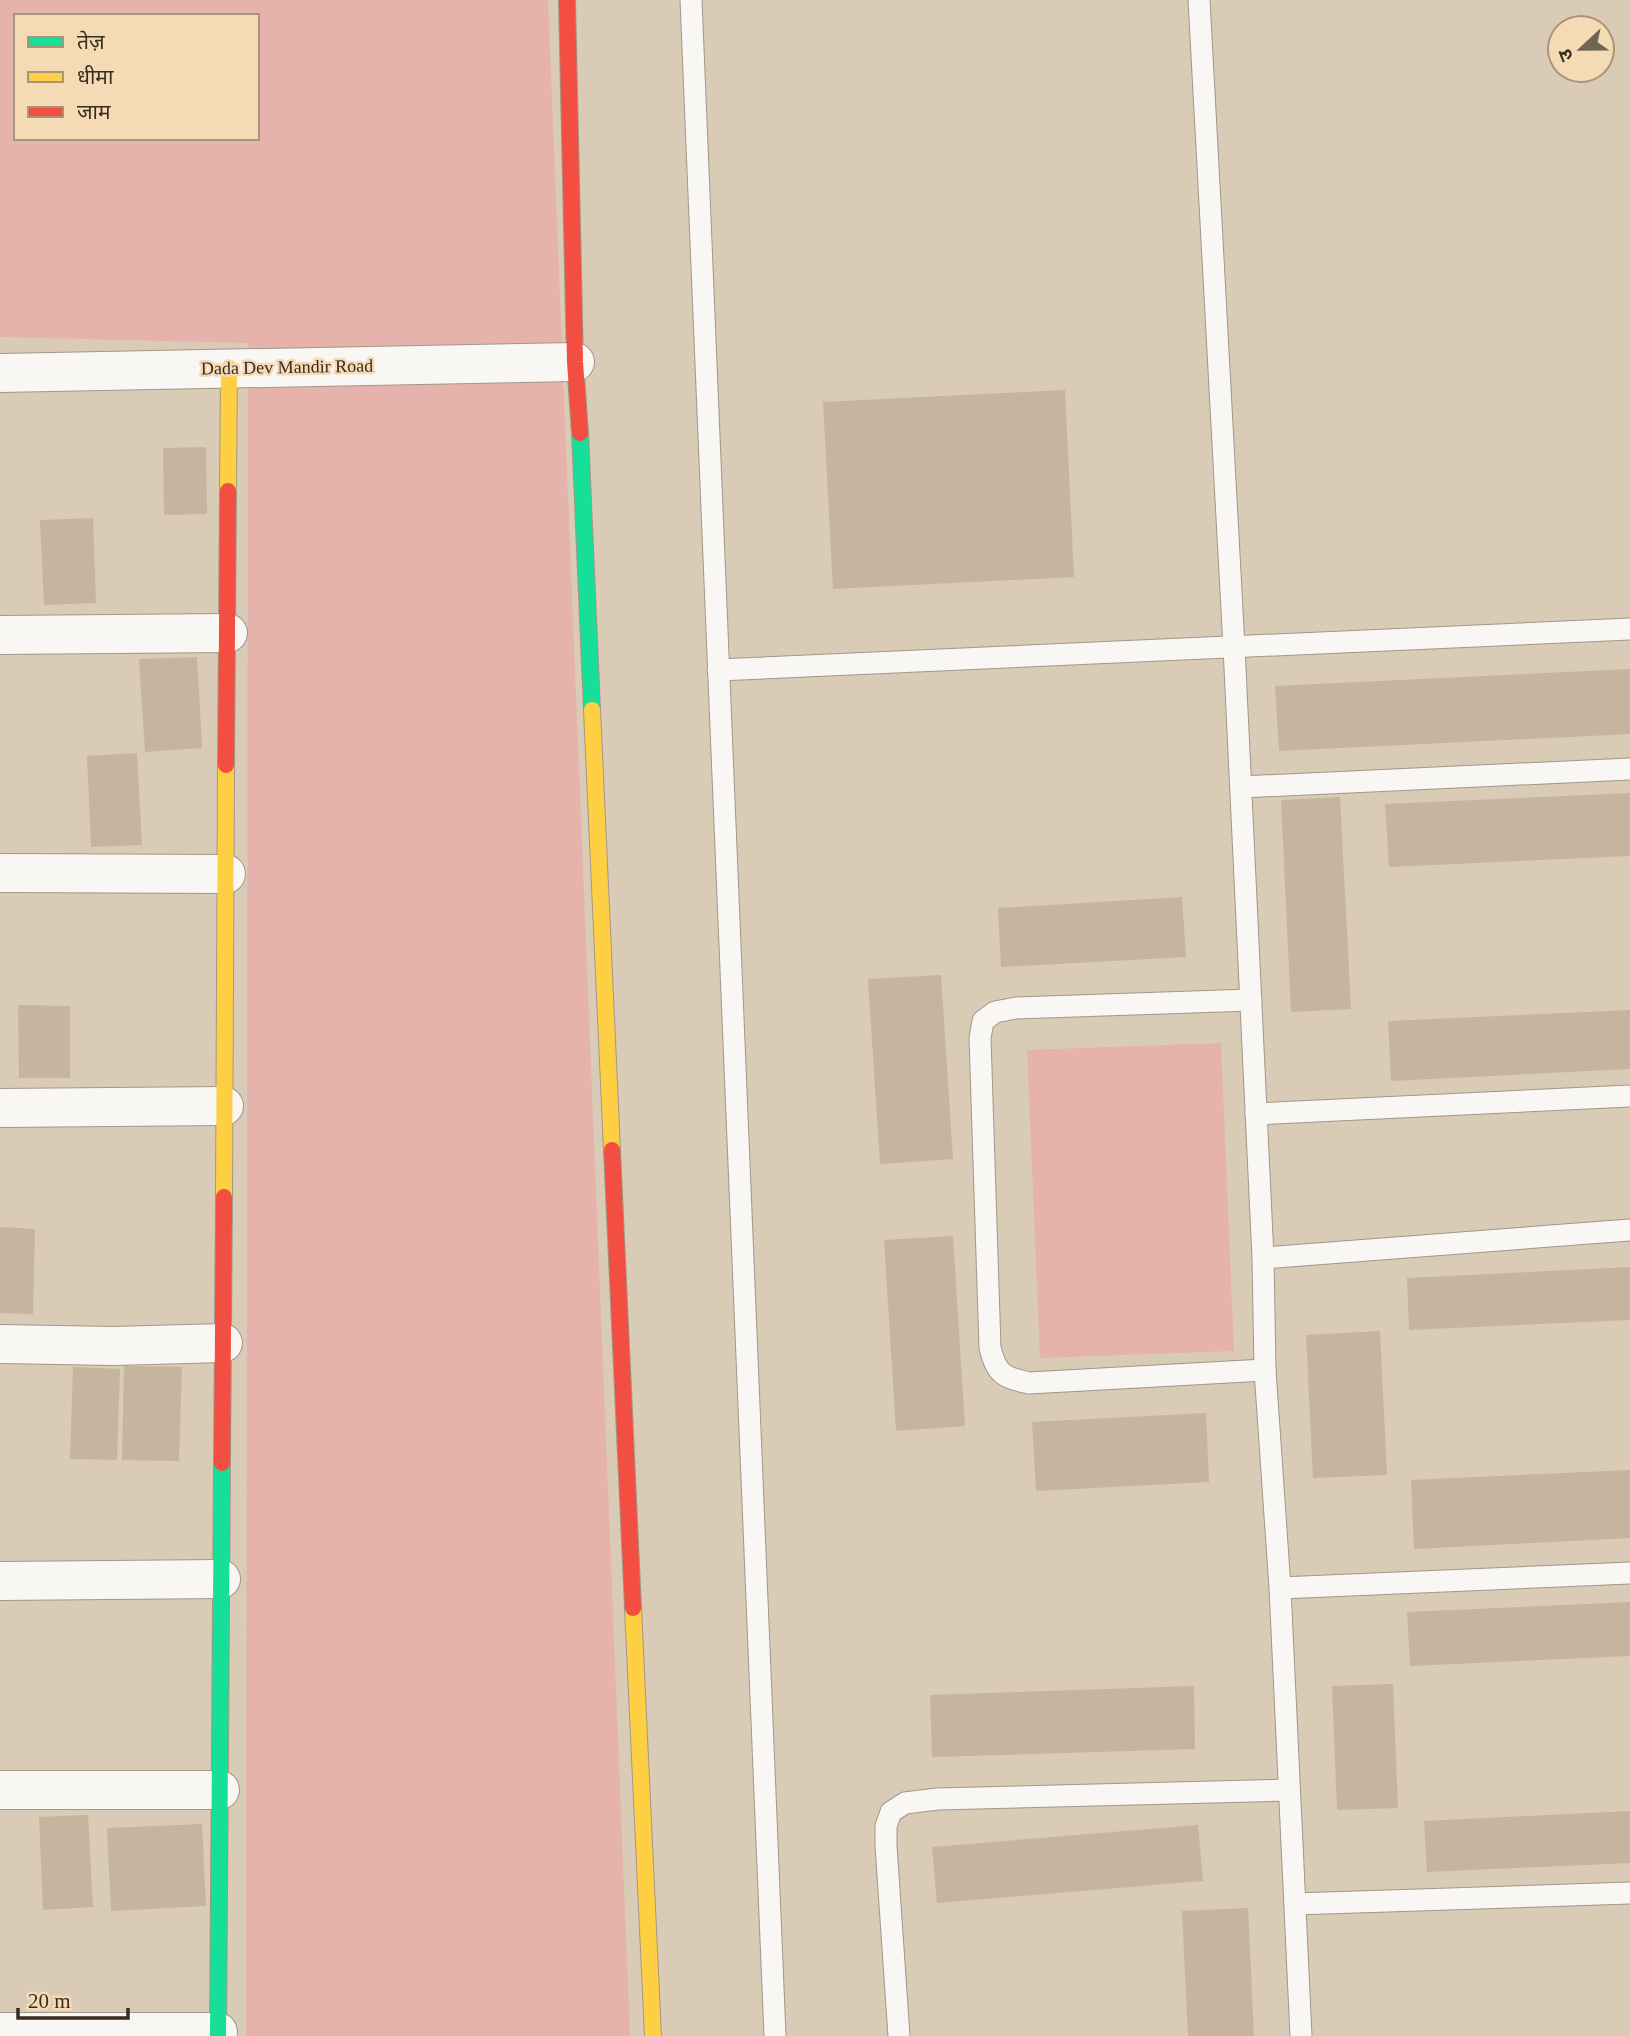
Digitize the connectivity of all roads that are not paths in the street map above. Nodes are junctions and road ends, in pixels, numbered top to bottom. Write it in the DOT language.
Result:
graph roads {
  1 [pos="567,0"];
  2 [pos="691,0"];
  3 [pos="1199,0"];
  4 [pos="575,362"];
  5 [pos="229,368"];
  6 [pos="0,373"];
  7 [pos="1630,629"];
  8 [pos="228,633"];
  9 [pos="0,635"];
  10 [pos="1234,647"];
  11 [pos="718,670"];
  12 [pos="1630,769"];
  13 [pos="1241,787"];
  14 [pos="0,873"];
  15 [pos="226,874"];
  16 [pos="1251,1000"];
  17 [pos="1630,1096"];
  18 [pos="224,1106"];
  19 [pos="0,1108"];
  20 [pos="1256,1114"];
  21 [pos="1630,1230"];
  22 [pos="1263,1258"];
  23 [pos="223,1343"];
  24 [pos="0,1344"];
  25 [pos="1265,1370"];
  26 [pos="1630,1573"];
  27 [pos="221,1579"];
  28 [pos="0,1581"];
  29 [pos="1280,1588"];
  30 [pos="0,1790"];
  31 [pos="220,1790"];
  32 [pos="1289,1790"];
  33 [pos="1630,1893"];
  34 [pos="1295,1904"];
  35 [pos="0,2032"];
  36 [pos="218,2034"];
  37 [pos="653,2036"];
  38 [pos="775,2036"];
  39 [pos="899,2036"];
  40 [pos="1301,2036"];
  1 -- 4 [label="street"];
  2 -- 11 [label="lane"];
  3 -- 10 [label="lane"];
  4 -- 5 [label="street, Dada Dev Mandir Road"];
  4 -- 37 [label="street"];
  5 -- 6 [label="street, Dada Dev Mandir Road"];
  5 -- 8 [label="street"];
  7 -- 10 [label="lane"];
  8 -- 9 [label="street"];
  8 -- 15 [label="street"];
  10 -- 11 [label="lane"];
  10 -- 13 [label="lane"];
  11 -- 38 [label="lane"];
  12 -- 13 [label="lane"];
  13 -- 16 [label="lane"];
  14 -- 15 [label="street"];
  15 -- 18 [label="street"];
  16 -- 20 [label="lane"];
  16 -- 25 [label="lane"];
  17 -- 20 [label="lane"];
  18 -- 19 [label="street"];
  18 -- 23 [label="street"];
  20 -- 22 [label="lane"];
  21 -- 22 [label="lane"];
  22 -- 25 [label="lane"];
  23 -- 24 [label="street"];
  23 -- 27 [label="street"];
  25 -- 29 [label="lane"];
  26 -- 29 [label="lane"];
  27 -- 28 [label="street"];
  27 -- 31 [label="street"];
  29 -- 32 [label="lane"];
  30 -- 31 [label="street"];
  31 -- 36 [label="street"];
  32 -- 34 [label="lane"];
  32 -- 39 [label="lane"];
  33 -- 34 [label="lane"];
  34 -- 40 [label="lane"];
  35 -- 36 [label="street"];
}
